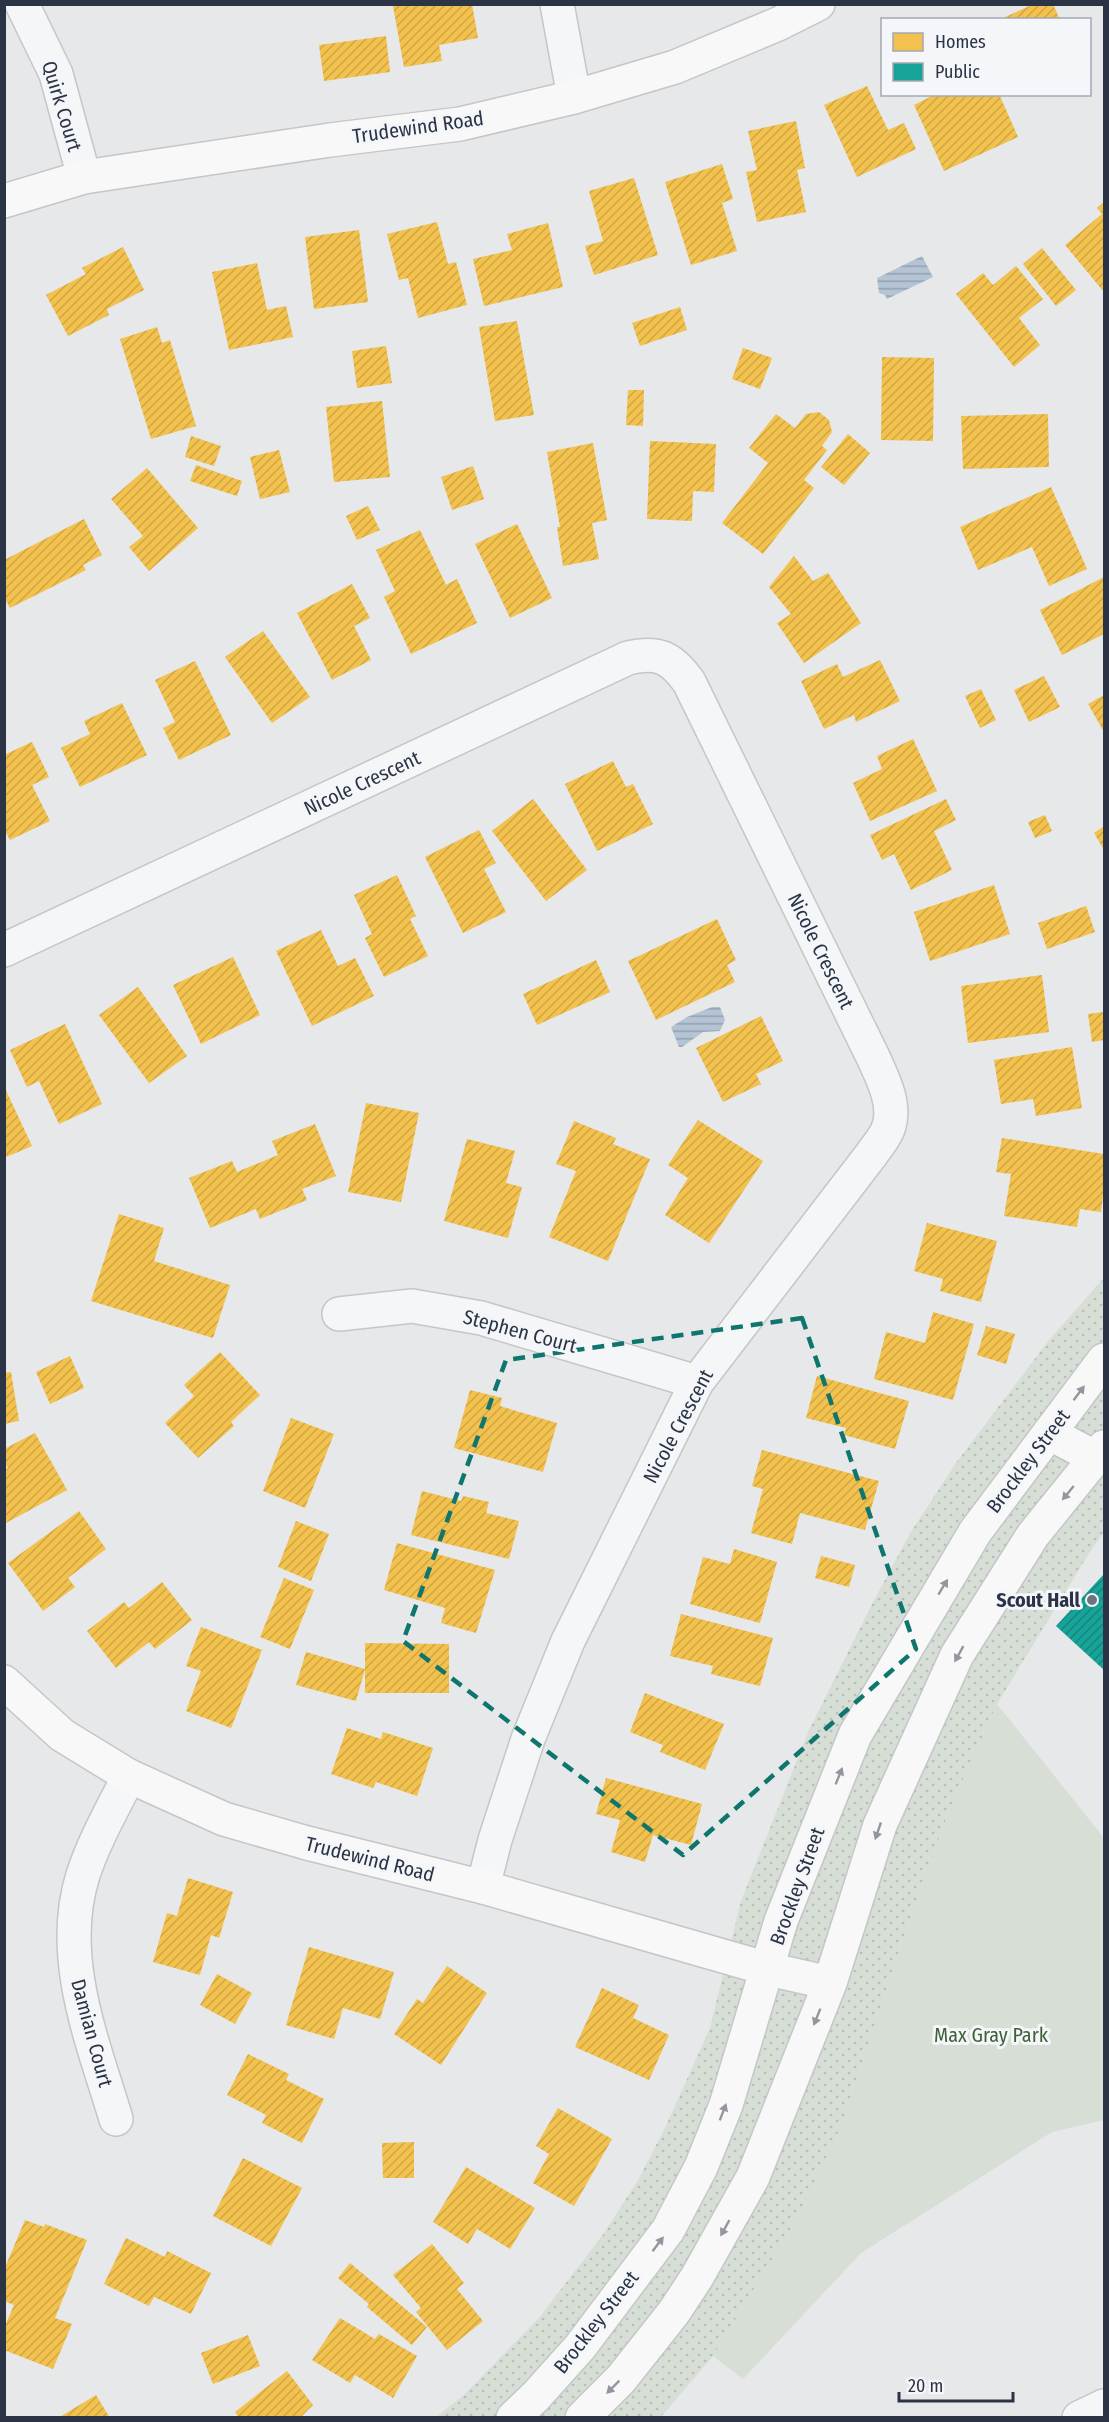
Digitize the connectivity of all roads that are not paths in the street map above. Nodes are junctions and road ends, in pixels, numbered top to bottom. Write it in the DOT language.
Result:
graph roads {
  1 [pos="22,4"];
  2 [pos="557,4"];
  3 [pos="818,4"];
  4 [pos="574,97"];
  5 [pos="84,177"];
  6 [pos="4,201"];
  7 [pos="4,950"];
  8 [pos="339,1314"];
  9 [pos="1104,1360"];
  10 [pos="698,1382"];
  11 [pos="1049,1433"];
  12 [pos="1102,1457"];
  13 [pos="4,1682"];
  14 [pos="129,1776"];
  15 [pos="483,1887"];
  16 [pos="768,1969"];
  17 [pos="830,1983"];
  18 [pos="116,2119"];
  19 [pos="1104,2406"];
  20 [pos="513,2418"];
  21 [pos="582,2418"];
  22 [pos="1079,2418"];
  1 -- 5 [label="street, Quirk Court"];
  2 -- 4 [label="street"];
  3 -- 4 [label="main road, Trudewind Road"];
  4 -- 5 [label="main road, Trudewind Road"];
  5 -- 6 [label="main road, Trudewind Road"];
  7 -- 10 [label="street, Nicole Crescent"];
  8 -- 10 [label="street, Stephen Court"];
  11 -- 9 [label="main road, Brockley Street, one-way"];
  10 -- 15 [label="street, Nicole Crescent"];
  11 -- 12 [label="main road"];
  16 -- 11 [label="main road, Brockley Street, one-way"];
  12 -- 17 [label="main road, one-way"];
  13 -- 14 [label="main road, Trudewind Road"];
  14 -- 15 [label="main road, Trudewind Road"];
  14 -- 18 [label="street, Damian Court"];
  15 -- 16 [label="main road, Trudewind Road"];
  16 -- 17 [label="main road, Trudewind Road"];
  20 -- 16 [label="main road, Brockley Street, one-way"];
  17 -- 21 [label="main road, one-way"];
  19 -- 22 [label="street"];
}
